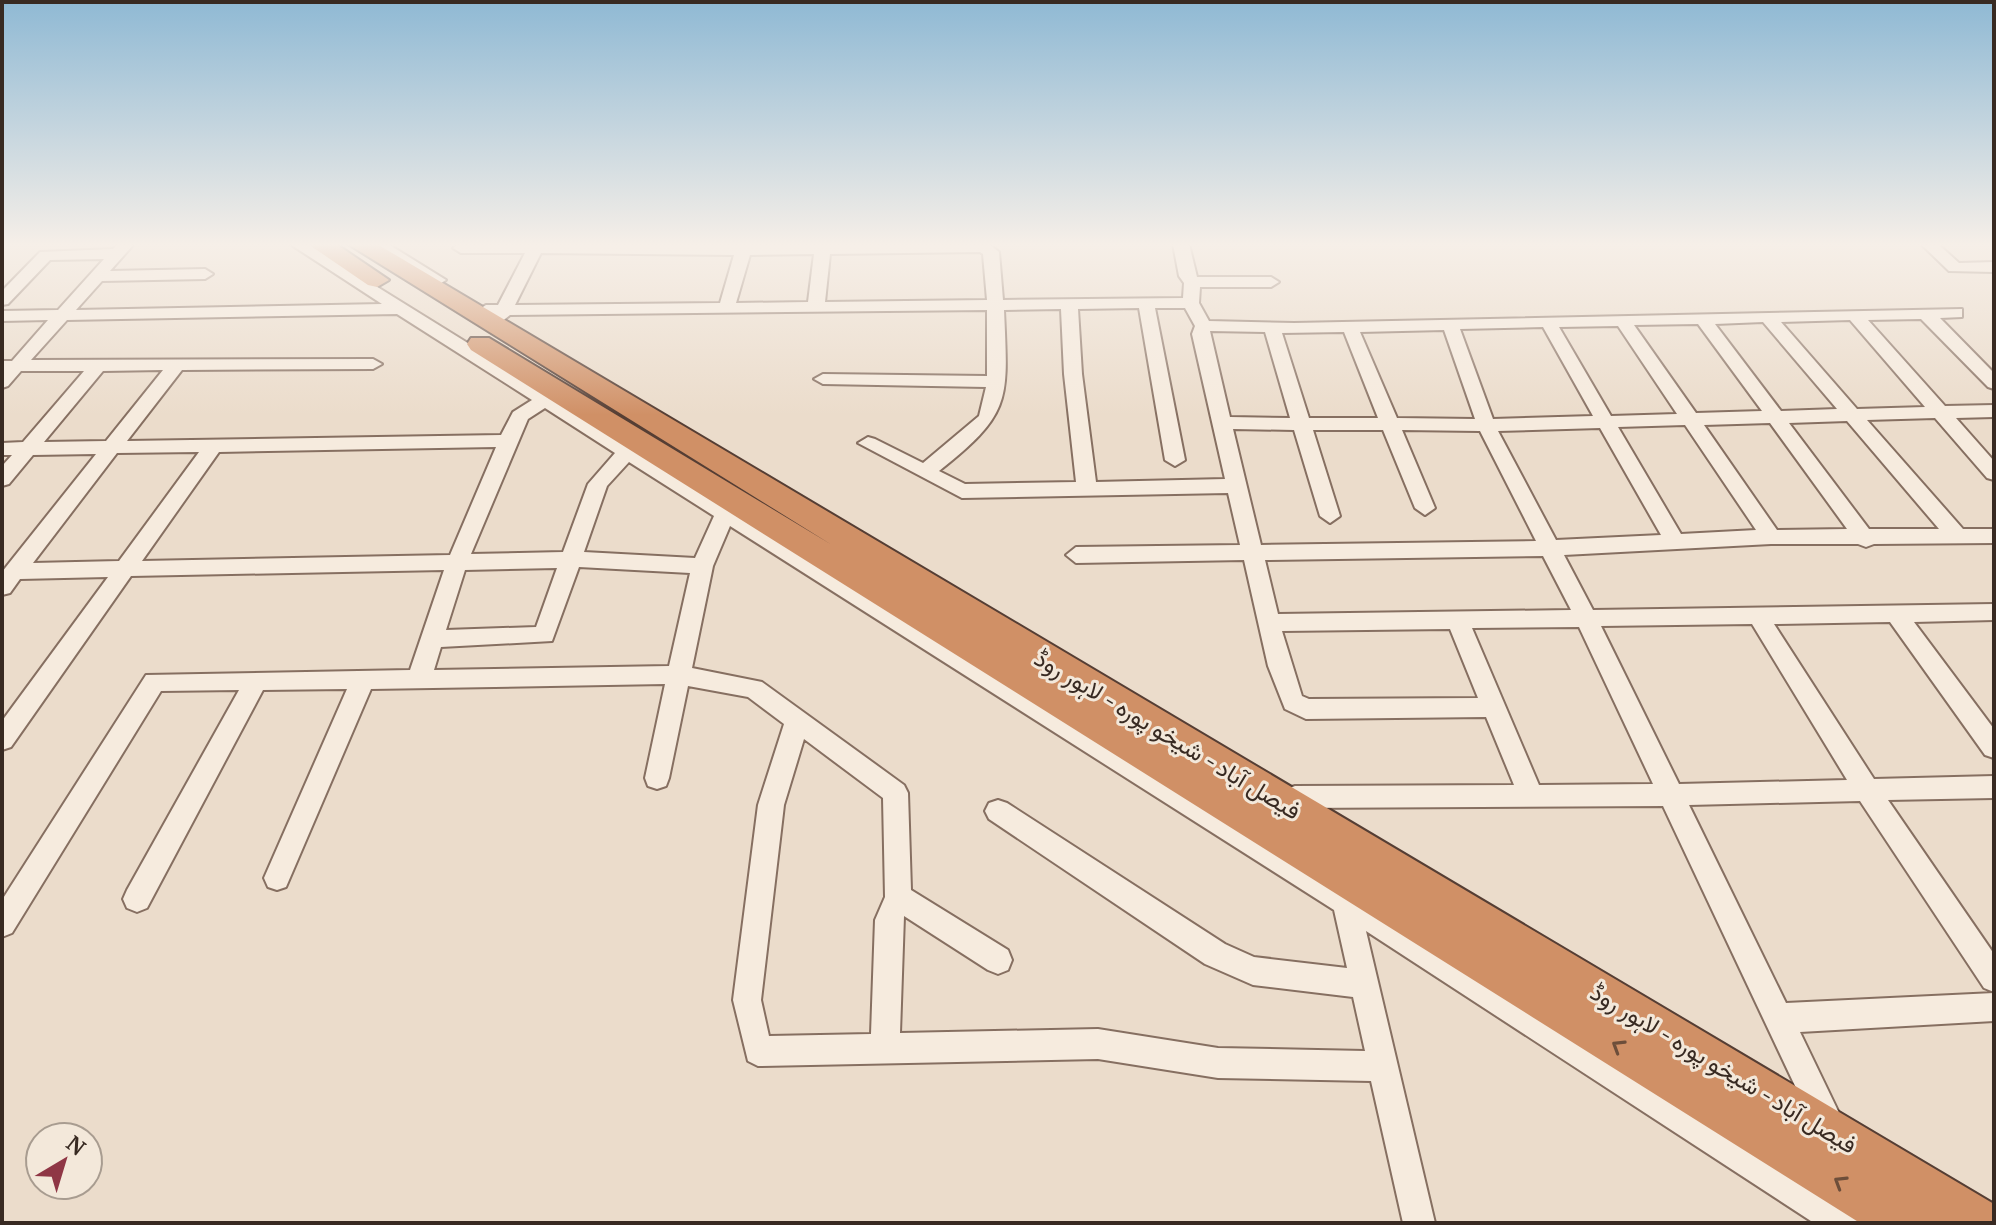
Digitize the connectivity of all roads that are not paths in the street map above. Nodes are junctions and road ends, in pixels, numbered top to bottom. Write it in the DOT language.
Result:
graph roads {
  1 [pos="76,301"];
  2 [pos="389,301"];
  3 [pos="412,301"];
  4 [pos="454,301"];
  5 [pos="488,301"];
  6 [pos="504,301"];
  7 [pos="728,301"];
  8 [pos="817,301"];
  9 [pos="994,301"];
  10 [pos="1157,301"];
  11 [pos="1195,301"];
  12 [pos="1146,304"];
  13 [pos="1069,305"];
  14 [pos="993,306"];
  15 [pos="816,308"];
  16 [pos="401,309"];
  17 [pos="726,309"];
  18 [pos="497,312"];
  19 [pos="1956,313"];
  20 [pos="1926,314"];
  21 [pos="1854,315"];
  22 [pos="2,316"];
  23 [pos="63,316"];
  24 [pos="1767,317"];
  25 [pos="1703,319"];
  26 [pos="1623,321"];
  27 [pos="1548,322"];
  28 [pos="1450,324"];
  29 [pos="1203,326"];
  30 [pos="1350,327"];
  31 [pos="1272,328"];
  32 [pos="373,364"];
  33 [pos="9,366"];
  34 [pos="98,366"];
  35 [pos="175,367"];
  36 [pos="823,379"];
  37 [pos="2,382"];
  38 [pos="995,382"];
  39 [pos="1994,383"];
  40 [pos="545,399"];
  41 [pos="1994,411"];
  42 [pos="1850,413"];
  43 [pos="1943,413"];
  44 [pos="1774,416"];
  45 [pos="1692,420"];
  46 [pos="1605,422"];
  47 [pos="1223,423"];
  48 [pos="1390,424"];
  49 [pos="1302,425"];
  50 [pos="1486,425"];
  51 [pos="508,441"];
  52 [pos="868,443"];
  53 [pos="215,444"];
  54 [pos="112,447"];
  55 [pos="2,449"];
  56 [pos="28,449"];
  57 [pos="628,451"];
  58 [pos="1175,460"];
  59 [pos="926,471"];
  60 [pos="1994,473"];
  61 [pos="2,479"];
  62 [pos="1237,486"];
  63 [pos="1087,489"];
  64 [pos="1425,508"];
  65 [pos="725,513"];
  66 [pos="1330,516"];
  67 [pos="1994,536"];
  68 [pos="1771,537"];
  69 [pos="1958,537"];
  70 [pos="1866,540"];
  71 [pos="1675,542"];
  72 [pos="1549,548"];
  73 [pos="1254,554"];
  74 [pos="1076,555"];
  75 [pos="571,560"];
  76 [pos="457,562"];
  77 [pos="702,566"];
  78 [pos="124,569"];
  79 [pos="8,579"];
  80 [pos="1994,612"];
  81 [pos="1897,615"];
  82 [pos="1758,616"];
  83 [pos="1587,620"];
  84 [pos="1458,621"];
  85 [pos="1271,623"];
  86 [pos="432,639"];
  87 [pos="681,675"];
  88 [pos="419,679"];
  89 [pos="363,680"];
  90 [pos="256,681"];
  91 [pos="1494,707"];
  92 [pos="797,721"];
  93 [pos="2,740"];
  94 [pos="1994,748"];
  95 [pos="657,778"];
  96 [pos="1994,787"];
  97 [pos="1867,790"];
  98 [pos="1672,795"];
  99 [pos="1295,797"];
  100 [pos="1532,797"];
  101 [pos="998,811"];
  102 [pos="277,878"];
  103 [pos="898,897"];
  104 [pos="137,899"];
  105 [pos="1346,903"];
  106 [pos="2,924"];
  107 [pos="998,960"];
  108 [pos="1994,978"];
  109 [pos="1363,984"];
  110 [pos="1994,1007"];
  111 [pos="1781,1018"];
  112 [pos="885,1047"];
  113 [pos="1380,1066"];
  114 [pos="1824,1113"];
  115 [pos="1994,1216"];
  116 [pos="1419,1223"];
  117 [pos="1843,1223"];
  118 [pos="1906,1223"];
  119 [pos="1978,1223"];
  1 -- 23 [label="street"];
  2 -- 16 [label="street"];
  118 -- 3 [label="highway, فیصل آباد - شیخو پورہ - لاہور روڈ, one-way"];
  4 -- 119 [label="highway, فیصل آباد - شیخو پورہ - لاہور روڈ"];
  5 -- 18 [label="street"];
  6 -- 18 [label="street"];
  7 -- 17 [label="street"];
  8 -- 15 [label="street"];
  9 -- 14 [label="street"];
  10 -- 12 [label="street"];
  11 -- 29 [label="street"];
  12 -- 13 [label="street"];
  12 -- 58 [label="street"];
  13 -- 14 [label="street"];
  13 -- 63 [label="street"];
  14 -- 15 [label="street"];
  14 -- 38 [label="street"];
  15 -- 17 [label="street"];
  16 -- 23 [label="street"];
  16 -- 40 [label="street"];
  17 -- 18 [label="street"];
  18 -- 99 [label="street"];
  19 -- 20 [label="street"];
  20 -- 21 [label="street"];
  20 -- 39 [label="street"];
  21 -- 24 [label="street"];
  21 -- 43 [label="street"];
  22 -- 23 [label="street"];
  23 -- 33 [label="street"];
  24 -- 25 [label="street"];
  24 -- 42 [label="street"];
  25 -- 26 [label="street"];
  25 -- 44 [label="street"];
  26 -- 27 [label="street"];
  26 -- 45 [label="street"];
  27 -- 28 [label="street"];
  27 -- 46 [label="street"];
  28 -- 30 [label="street"];
  28 -- 50 [label="street"];
  29 -- 31 [label="street"];
  29 -- 47 [label="street"];
  30 -- 31 [label="street"];
  30 -- 48 [label="street"];
  31 -- 49 [label="street"];
  32 -- 35 [label="street"];
  33 -- 34 [label="street"];
  33 -- 37 [label="street"];
  34 -- 35 [label="street"];
  34 -- 56 [label="street"];
  35 -- 54 [label="street"];
  36 -- 38 [label="street"];
  38 -- 59 [label="street"];
  40 -- 51 [label="street"];
  40 -- 57 [label="street"];
  41 -- 43 [label="street"];
  42 -- 43 [label="street"];
  42 -- 44 [label="street"];
  42 -- 69 [label="street"];
  43 -- 60 [label="street"];
  44 -- 45 [label="street"];
  44 -- 70 [label="street"];
  45 -- 46 [label="street"];
  45 -- 68 [label="street"];
  46 -- 50 [label="street"];
  46 -- 71 [label="street"];
  47 -- 49 [label="street"];
  47 -- 62 [label="street"];
  48 -- 49 [label="street"];
  48 -- 50 [label="street"];
  48 -- 64 [label="street"];
  49 -- 66 [label="street"];
  50 -- 72 [label="street"];
  51 -- 53 [label="street"];
  51 -- 76 [label="street"];
  52 -- 59 [label="street"];
  53 -- 54 [label="street"];
  53 -- 78 [label="street"];
  54 -- 56 [label="street"];
  54 -- 79 [label="street"];
  55 -- 56 [label="street"];
  56 -- 61 [label="street"];
  57 -- 65 [label="street"];
  57 -- 75 [label="street"];
  59 -- 63 [label="street"];
  62 -- 63 [label="street"];
  62 -- 73 [label="street"];
  65 -- 77 [label="street"];
  65 -- 105 [label="street"];
  67 -- 69 [label="street"];
  68 -- 70 [label="street"];
  68 -- 71 [label="street"];
  69 -- 70 [label="street"];
  71 -- 72 [label="street"];
  72 -- 73 [label="street"];
  72 -- 83 [label="street"];
  73 -- 74 [label="street"];
  73 -- 85 [label="street"];
  75 -- 76 [label="street"];
  75 -- 77 [label="street"];
  75 -- 86 [label="street"];
  76 -- 78 [label="street"];
  76 -- 86 [label="street"];
  77 -- 87 [label="street"];
  78 -- 79 [label="street"];
  78 -- 93 [label="street"];
  80 -- 81 [label="street"];
  81 -- 82 [label="street"];
  81 -- 94 [label="street"];
  82 -- 83 [label="street"];
  82 -- 97 [label="street"];
  83 -- 84 [label="street"];
  83 -- 98 [label="street"];
  84 -- 85 [label="street"];
  84 -- 91 [label="street"];
  85 -- 91 [label="street"];
  86 -- 88 [label="street"];
  87 -- 88 [label="street"];
  87 -- 92 [label="street"];
  87 -- 95 [label="street"];
  88 -- 89 [label="street"];
  89 -- 90 [label="street"];
  89 -- 102 [label="street"];
  90 -- 104 [label="street"];
  90 -- 106 [label="street"];
  91 -- 100 [label="street"];
  92 -- 103 [label="street"];
  92 -- 112 [label="street"];
  96 -- 97 [label="street"];
  97 -- 98 [label="street"];
  97 -- 108 [label="street"];
  98 -- 100 [label="street"];
  98 -- 111 [label="street"];
  99 -- 100 [label="street"];
  99 -- 114 [label="street"];
  101 -- 109 [label="street"];
  103 -- 107 [label="street"];
  103 -- 112 [label="street"];
  105 -- 109 [label="street"];
  105 -- 117 [label="street"];
  109 -- 113 [label="street"];
  110 -- 111 [label="street"];
  111 -- 114 [label="street"];
  112 -- 113 [label="street"];
  113 -- 116 [label="street"];
  114 -- 115 [label="street"];
}
